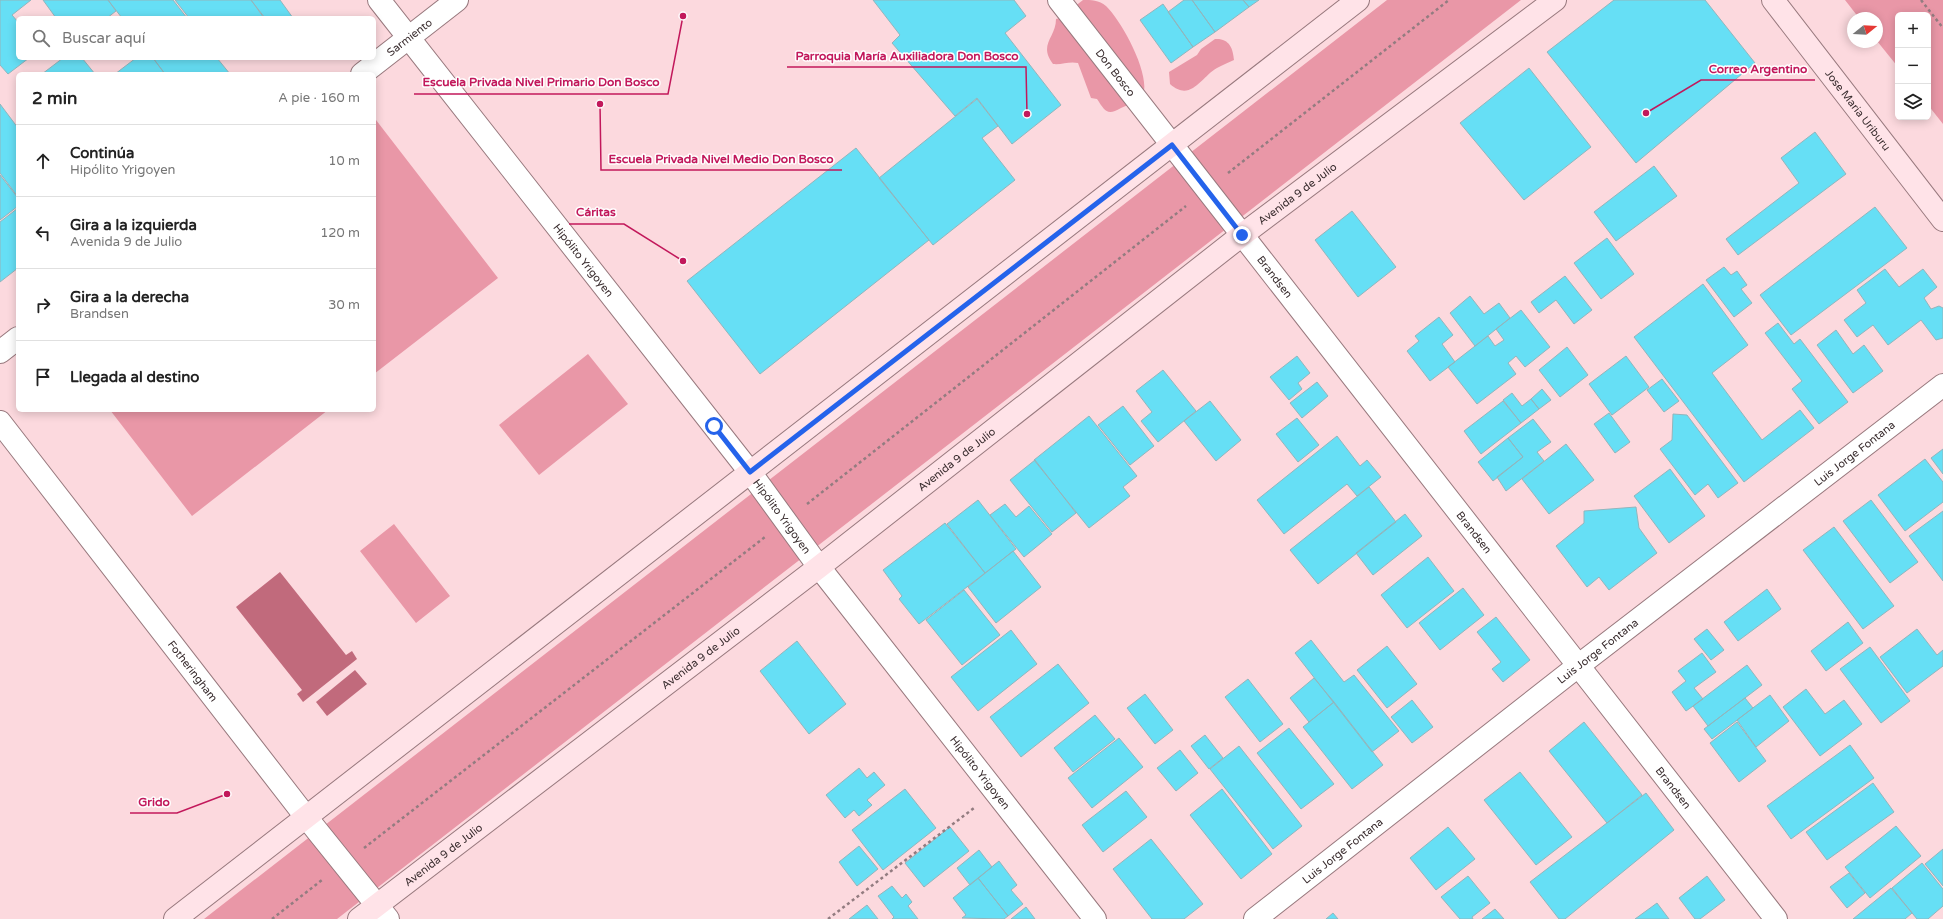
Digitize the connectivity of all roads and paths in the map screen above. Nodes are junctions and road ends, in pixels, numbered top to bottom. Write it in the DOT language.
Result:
graph roads {
  1 [pos="379,0"];
  2 [pos="457,0"];
  3 [pos="1059,0"];
  4 [pos="1358,0"];
  5 [pos="1449,0"];
  6 [pos="1554,0"];
  7 [pos="1773,0"];
  8 [pos="1921,0"];
  9 [pos="1943,28"];
  10 [pos="409,38"];
  11 [pos="365,72"];
  12 [pos="1172,145"];
  13 [pos="1207,190"];
  14 [pos="1943,220"];
  15 [pos="1242,235"];
  16 [pos="16,340"];
  17 [pos="0,352"];
  18 [pos="1943,385"];
  19 [pos="0,422"];
  20 [pos="750,472"];
  21 [pos="786,521"];
  22 [pos="819,567"];
  23 [pos="1578,666"];
  24 [pos="995,791"];
  25 [pos="306,817"];
  26 [pos="344,864"];
  27 [pos="383,912"];
  28 [pos="175,919"];
  29 [pos="272,919"];
  30 [pos="359,919"];
  31 [pos="828,919"];
  32 [pos="1095,919"];
  33 [pos="1255,919"];
  34 [pos="1776,919"];
  1 -- 10 [label="street, Hipólito Yrigoyen"];
  2 -- 10 [label="street, Sarmiento"];
  3 -- 12 [label="street, Don Bosco"];
  4 -- 12 [label="main road"];
  5 -- 13 [label="path"];
  6 -- 15 [label="main road, Avenida 9 de Julio"];
  7 -- 14 [label="main road, Jose Maria Uriburu"];
  8 -- 9 [label="path"];
  10 -- 11 [label="street, Sarmiento"];
  10 -- 20 [label="street, Hipólito Yrigoyen"];
  12 -- 13 [label="street, Brandsen"];
  12 -- 20 [label="main road"];
  13 -- 15 [label="street, Brandsen"];
  13 -- 21 [label="path"];
  15 -- 22 [label="main road, Avenida 9 de Julio"];
  15 -- 23 [label="street, Brandsen"];
  16 -- 17 [label="street"];
  18 -- 23 [label="street, Luis Jorge Fontana"];
  19 -- 25 [label="street, Fotheringham"];
  20 -- 21 [label="street, Hipólito Yrigoyen"];
  20 -- 25 [label="main road"];
  21 -- 22 [label="street, Hipólito Yrigoyen"];
  21 -- 26 [label="path"];
  22 -- 24 [label="street, Hipólito Yrigoyen"];
  22 -- 27 [label="main road, Avenida 9 de Julio"];
  23 -- 33 [label="street, Luis Jorge Fontana"];
  23 -- 34 [label="street, Brandsen"];
  24 -- 31 [label="path"];
  24 -- 32 [label="street, Hipólito Yrigoyen"];
  25 -- 26 [label="street, Fotheringham"];
  25 -- 28 [label="main road"];
  26 -- 27 [label="street, Fotheringham"];
  26 -- 29 [label="path"];
  27 -- 30 [label="main road, Avenida 9 de Julio"];
}
